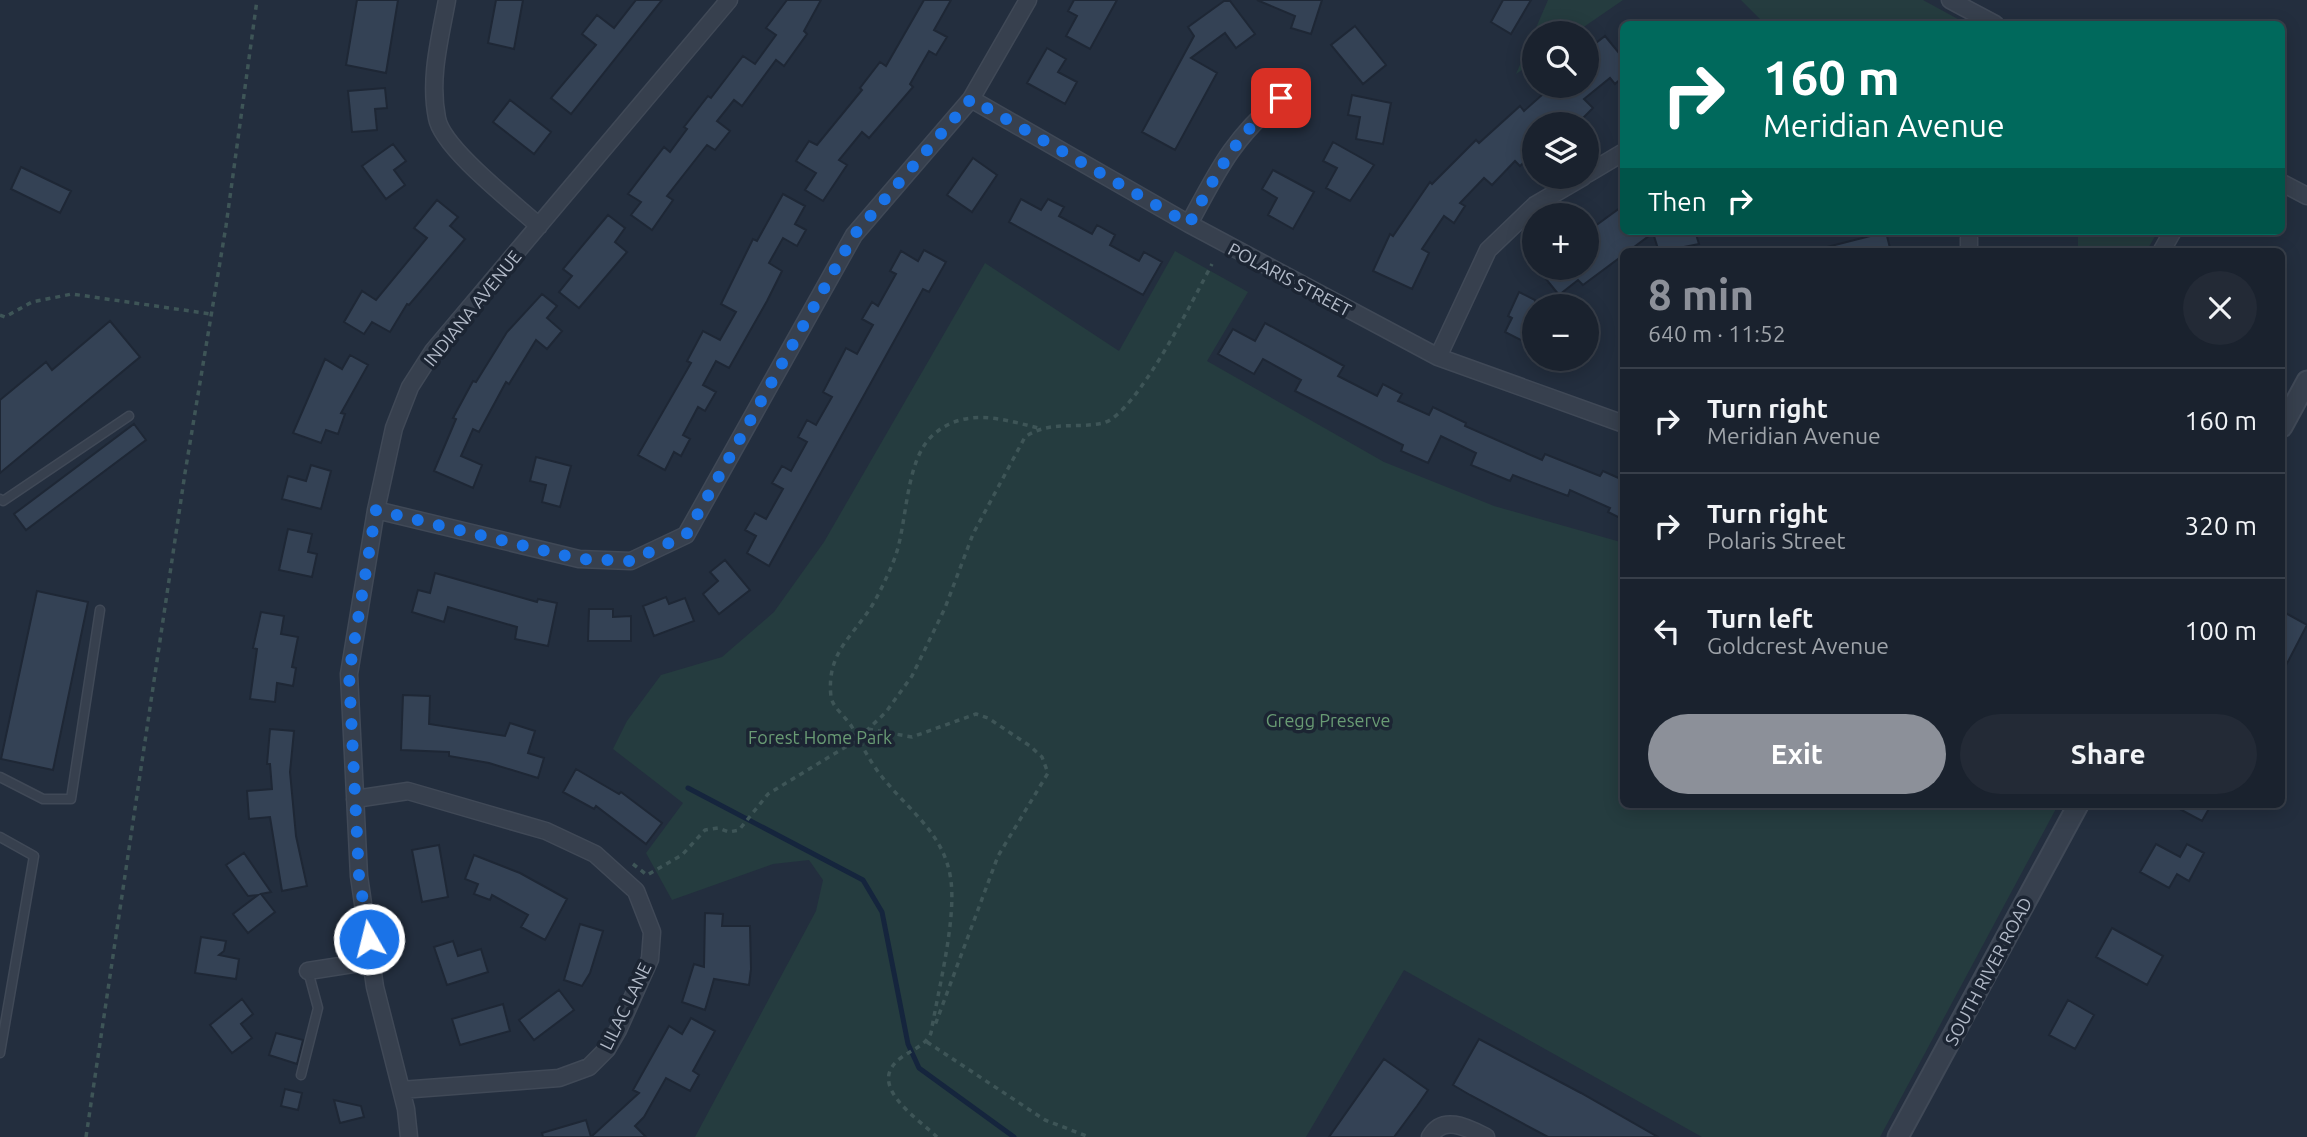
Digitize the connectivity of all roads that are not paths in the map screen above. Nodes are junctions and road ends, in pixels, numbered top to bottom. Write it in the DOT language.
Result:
graph roads {
  1 [pos="447,0"];
  2 [pos="729,0"];
  3 [pos="1028,0"];
  4 [pos="1950,0"];
  5 [pos="1989,21"];
  6 [pos="1281,98"];
  7 [pos="971,99"];
  8 [pos="1620,154"];
  9 [pos="1599,167"];
  10 [pos="2285,185"];
  11 [pos="1562,189"];
  12 [pos="2307,196"];
  13 [pos="1189,224"];
  14 [pos="540,226"];
  15 [pos="1438,357"];
  16 [pos="2307,381"];
  17 [pos="129,416"];
  18 [pos="2285,421"];
  19 [pos="1620,423"];
  20 [pos="0,499"];
  21 [pos="376,510"];
  22 [pos="100,610"];
  23 [pos="0,776"];
  24 [pos="355,799"];
  25 [pos="2076,808"];
  26 [pos="0,837"];
  27 [pos="372,961"];
  28 [pos="308,971"];
  29 [pos="0,1053"];
  30 [pos="301,1075"];
  31 [pos="401,1090"];
  32 [pos="409,1137"];
  33 [pos="1430,1137"];
  34 [pos="1486,1137"];
  35 [pos="1898,1137"];
  1 -- 14 [label="street"];
  2 -- 14 [label="street, INDIANA AVENUE"];
  3 -- 7 [label="street"];
  4 -- 5 [label="street"];
  6 -- 13 [label="street"];
  7 -- 13 [label="street, POLARIS STREET"];
  7 -- 21 [label="street"];
  8 -- 9 [label="street"];
  10 -- 12 [label="street"];
  11 -- 15 [label="street"];
  13 -- 15 [label="street, POLARIS STREET"];
  14 -- 21 [label="street, INDIANA AVENUE"];
  15 -- 19 [label="street, POLARIS STREET"];
  16 -- 18 [label="street"];
  17 -- 20 [label="lane"];
  21 -- 24 [label="street, INDIANA AVENUE"];
  22 -- 23 [label="lane"];
  24 -- 27 [label="street, INDIANA AVENUE"];
  24 -- 31 [label="street, LILAC LANE"];
  25 -- 35 [label="street, SOUTH RIVER ROAD"];
  26 -- 29 [label="lane"];
  27 -- 28 [label="street"];
  27 -- 31 [label="street, INDIANA AVENUE"];
  28 -- 30 [label="lane"];
  31 -- 32 [label="street, INDIANA AVENUE"];
  33 -- 34 [label="street"];
}
